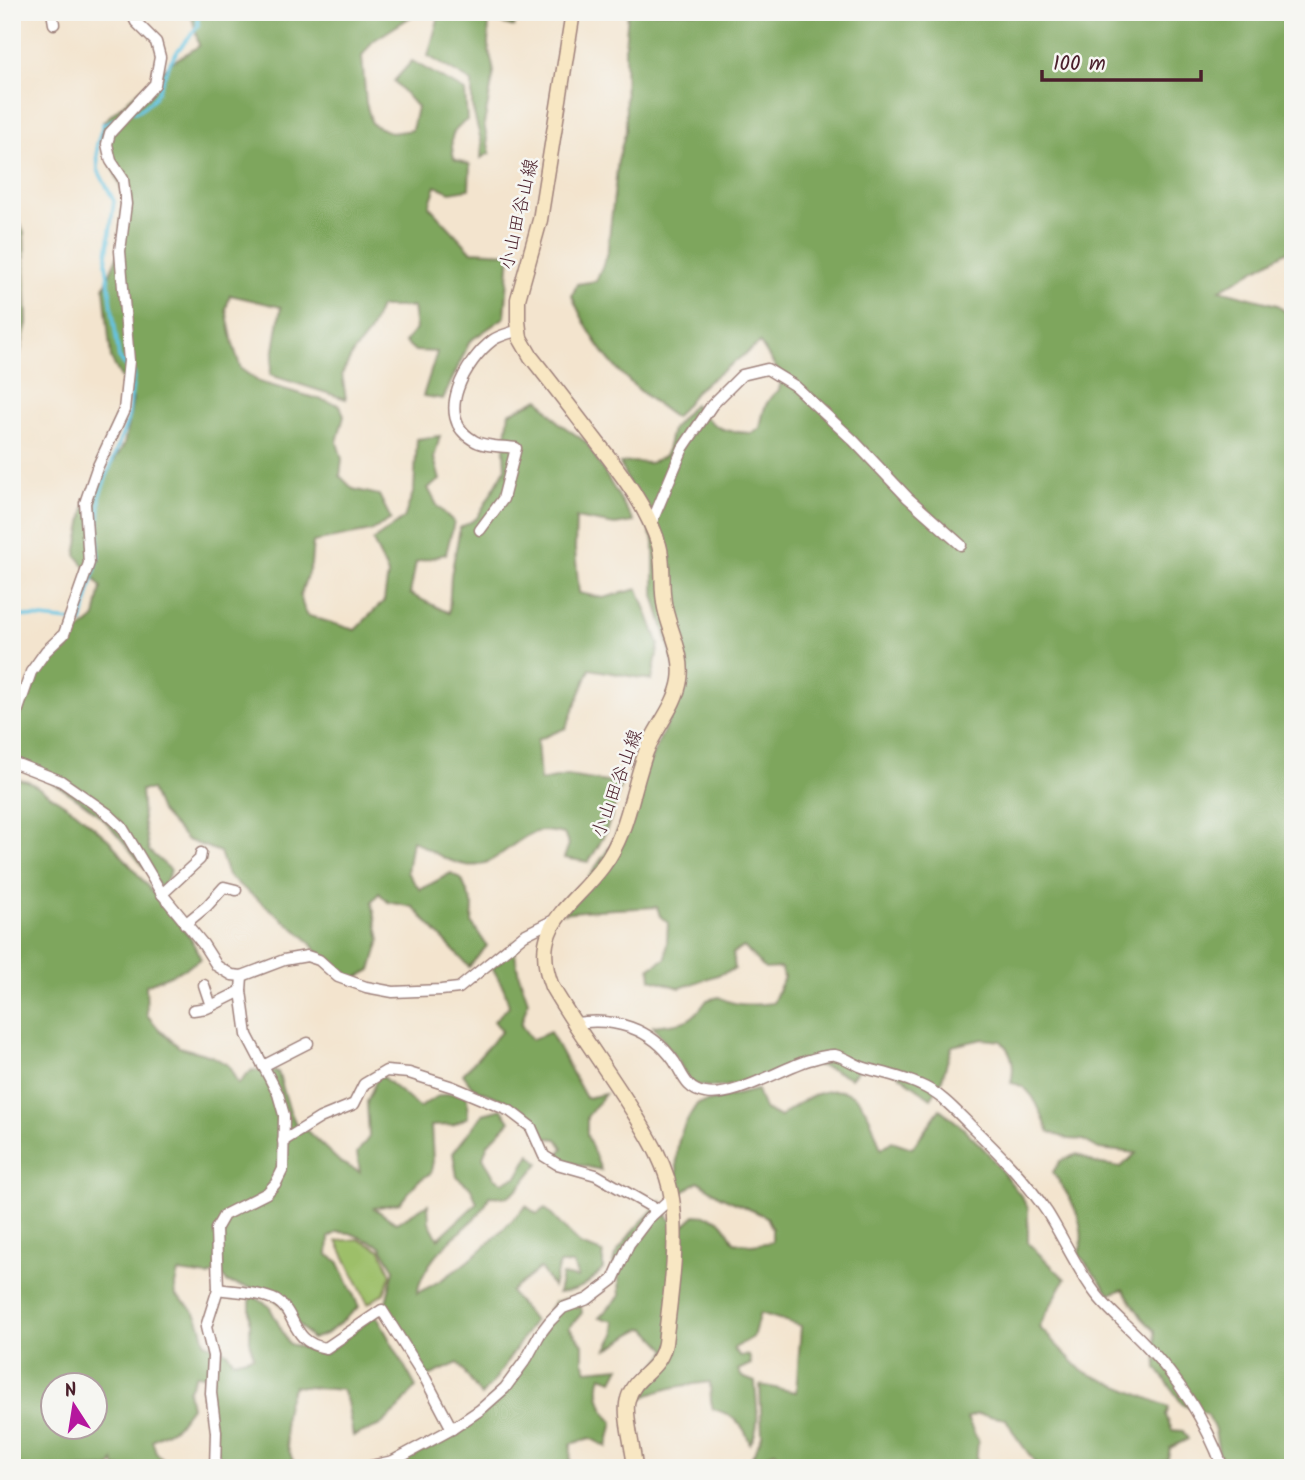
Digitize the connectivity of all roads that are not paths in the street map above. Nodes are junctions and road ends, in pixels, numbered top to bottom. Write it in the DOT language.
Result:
graph roads {
  1 [pos="131,12"];
  2 [pos="573,12"];
  3 [pos="519,330"];
  4 [pos="651,524"];
  5 [pos="480,530"];
  6 [pos="961,545"];
  7 [pos="12,727"];
  8 [pos="12,762"];
  9 [pos="201,853"];
  10 [pos="236,890"];
  11 [pos="162,894"];
  12 [pos="554,920"];
  13 [pos="185,923"];
  14 [pos="242,976"];
  15 [pos="204,985"];
  16 [pos="241,991"];
  17 [pos="211,1006"];
  18 [pos="193,1010"];
  19 [pos="576,1023"];
  20 [pos="308,1043"];
  21 [pos="263,1066"];
  22 [pos="283,1141"];
  23 [pos="672,1197"];
  24 [pos="657,1210"];
  25 [pos="218,1289"];
  26 [pos="452,1429"];
  27 [pos="215,1468"];
  28 [pos="362,1468"];
  29 [pos="635,1468"];
  30 [pos="1223,1468"];
  1 -- 7 [label="street"];
  2 -- 3 [label="main road, 小山田谷山線"];
  3 -- 4 [label="main road, 小山田谷山線"];
  3 -- 5 [label="street"];
  4 -- 6 [label="street"];
  4 -- 12 [label="main road, 小山田谷山線"];
  8 -- 11 [label="street"];
  9 -- 11 [label="street"];
  10 -- 13 [label="street"];
  11 -- 13 [label="street"];
  12 -- 14 [label="street"];
  12 -- 19 [label="main road, 小山田谷山線"];
  13 -- 14 [label="street"];
  14 -- 16 [label="street"];
  15 -- 17 [label="street"];
  16 -- 17 [label="street"];
  16 -- 21 [label="street"];
  17 -- 18 [label="street"];
  19 -- 23 [label="main road, 小山田谷山線"];
  19 -- 30 [label="street"];
  20 -- 21 [label="street"];
  21 -- 22 [label="street"];
  22 -- 24 [label="street"];
  22 -- 25 [label="street"];
  23 -- 24 [label="street"];
  23 -- 29 [label="main road, 小山田谷山線"];
  24 -- 26 [label="street"];
  25 -- 26 [label="street"];
  25 -- 27 [label="street"];
  26 -- 28 [label="street"];
}
